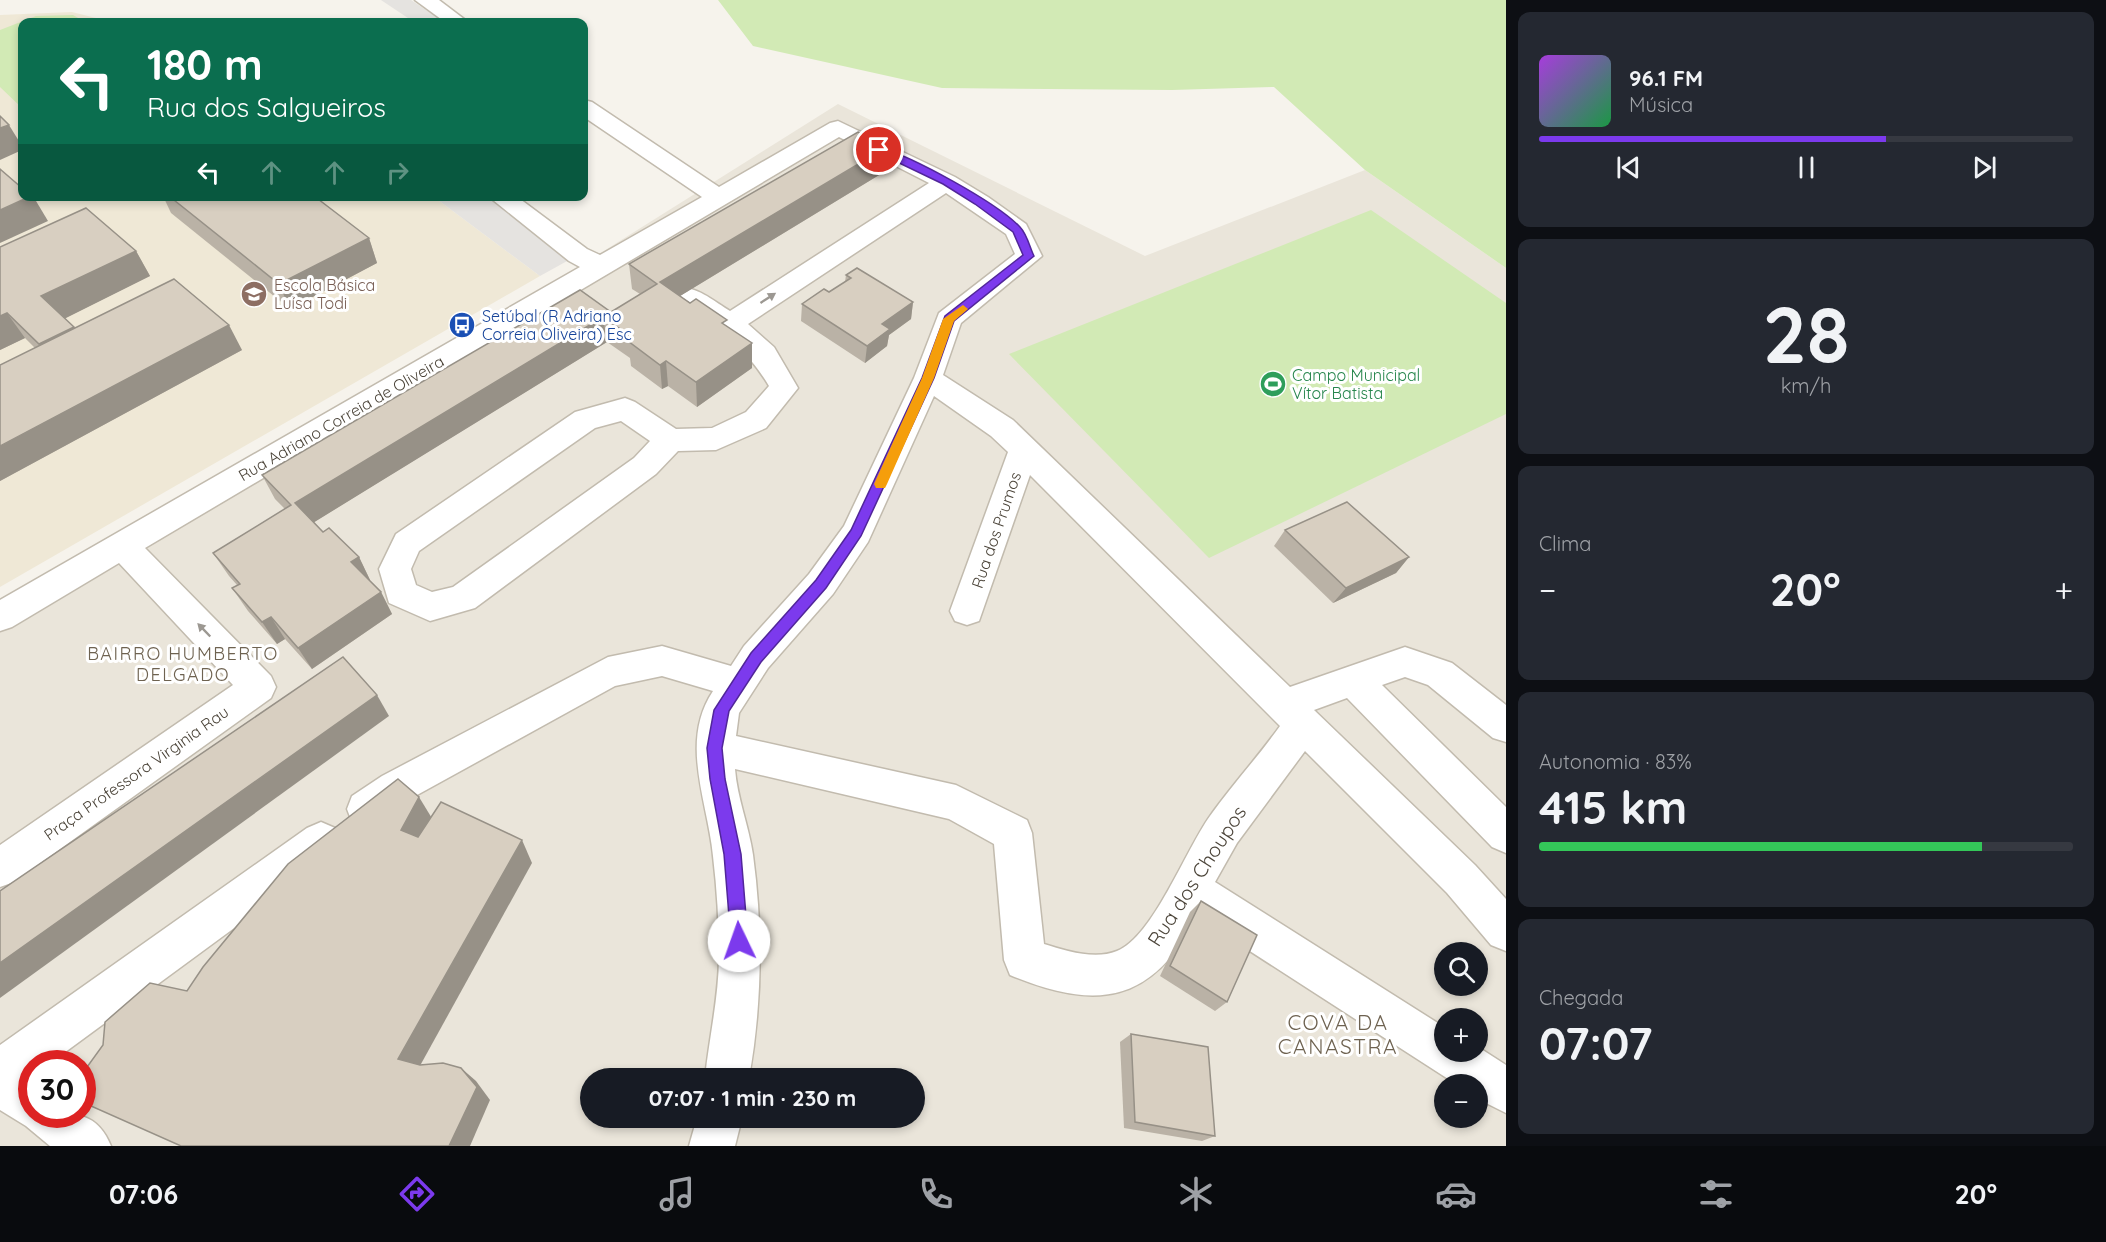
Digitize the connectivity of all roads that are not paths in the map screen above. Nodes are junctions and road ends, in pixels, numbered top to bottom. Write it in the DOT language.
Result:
graph roads {
  1 [pos="425,0"];
  2 [pos="450,18"];
  3 [pos="588,110"];
  4 [pos="946,182"];
  5 [pos="717,196"];
  6 [pos="507,201"];
  7 [pos="611,260"];
  8 [pos="647,272"];
  9 [pos="683,295"];
  10 [pos="730,323"];
  11 [pos="928,378"];
  12 [pos="670,440"];
  13 [pos="1024,449"];
  14 [pos="122,545"];
  15 [pos="967,611"];
  16 [pos="0,618"];
  17 [pos="1353,680"];
  18 [pos="737,683"];
  19 [pos="1293,714"];
  20 [pos="1506,726"];
  21 [pos="715,748"];
  22 [pos="1506,834"];
  23 [pos="0,868"];
  24 [pos="1189,889"];
  25 [pos="1506,930"];
  26 [pos="729,1068"];
  27 [pos="0,1072"];
  28 [pos="0,1083"];
  29 [pos="1506,1091"];
  30 [pos="18,1096"];
  31 [pos="63,1128"];
  32 [pos="717,1128"];
  33 [pos="88,1146"];
  34 [pos="712,1146"];
  1 -- 2 [label="street"];
  3 -- 5 [label="street"];
  4 -- 5 [label="street, Rua Adriano Correia de Oliveira"];
  10 -- 4 [label="street, one-way"];
  4 -- 11 [label="street"];
  5 -- 7 [label="street, Rua Adriano Correia de Oliveira"];
  6 -- 7 [label="street"];
  7 -- 8 [label="street"];
  7 -- 14 [label="street, Rua Adriano Correia de Oliveira"];
  9 -- 10 [label="street"];
  10 -- 12 [label="street"];
  11 -- 13 [label="street"];
  11 -- 18 [label="street"];
  12 -- 12 [label="street"];
  13 -- 15 [label="street, Rua dos Prumos"];
  13 -- 19 [label="street"];
  14 -- 16 [label="street, Rua Adriano Correia de Oliveira"];
  23 -- 14 [label="street, Praça Professora Virginia Rau, one-way"];
  17 -- 19 [label="street"];
  17 -- 20 [label="street"];
  17 -- 22 [label="street"];
  18 -- 21 [label="street"];
  18 -- 27 [label="street"];
  19 -- 24 [label="street, Rua dos Choupos"];
  19 -- 25 [label="street"];
  21 -- 24 [label="street, Rua dos Choupos"];
  21 -- 26 [label="street"];
  24 -- 29 [label="street"];
  28 -- 30 [label="street"];
  31 -- 33 [label="street"];
  32 -- 34 [label="street"];
}
